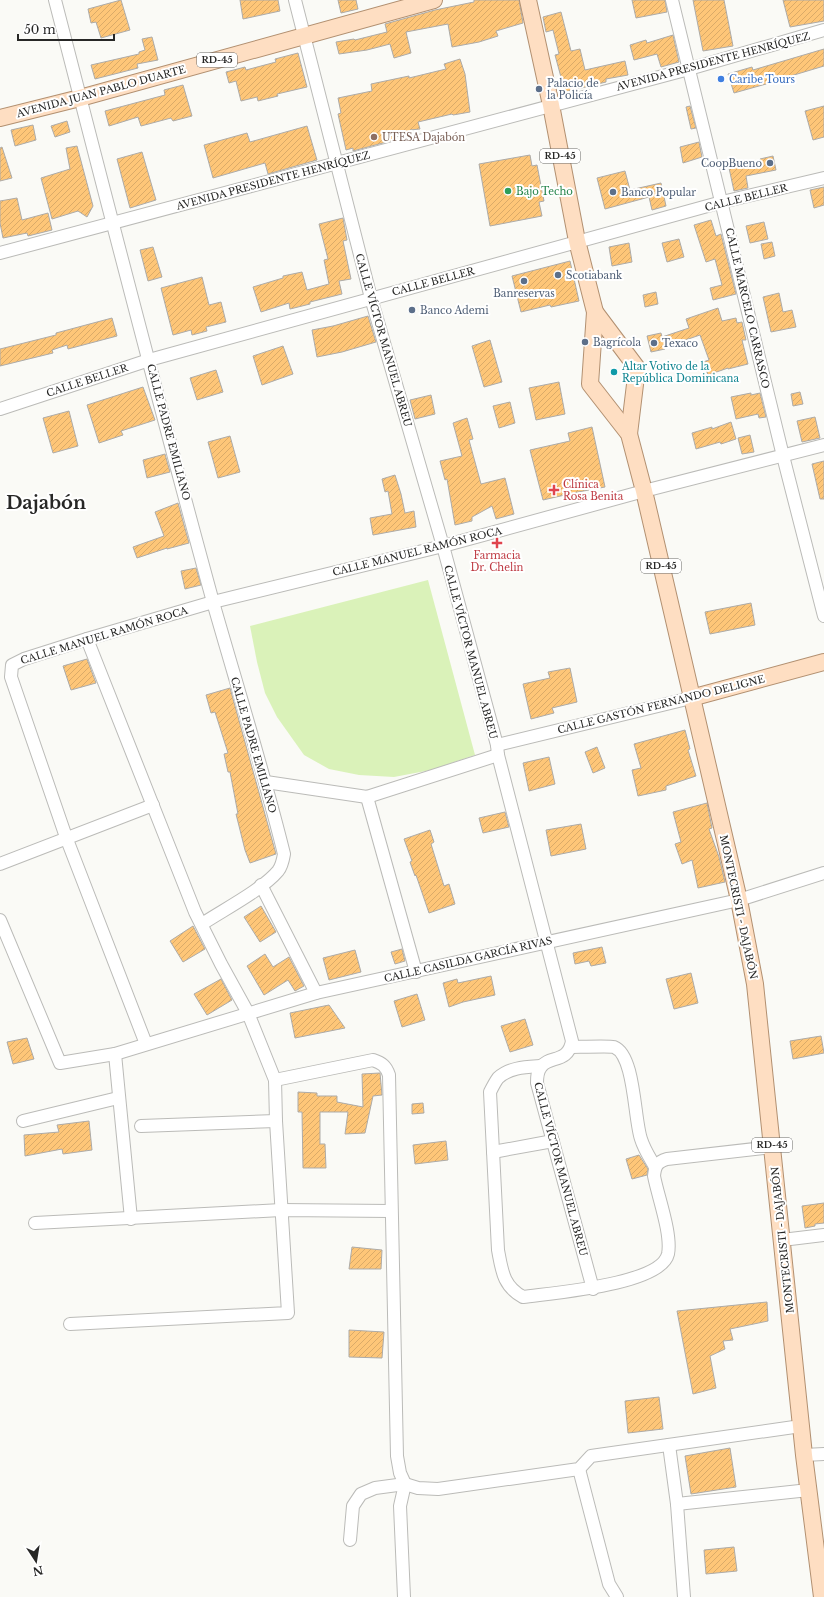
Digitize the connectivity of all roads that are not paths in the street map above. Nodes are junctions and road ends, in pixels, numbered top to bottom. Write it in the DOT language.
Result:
graph roads {
  1 [pos="55,0"];
  2 [pos="295,0"];
  3 [pos="434,0"];
  4 [pos="528,0"];
  5 [pos="672,0"];
  6 [pos="824,30"];
  7 [pos="304,35"];
  8 [pos="689,69"];
  9 [pos="80,98"];
  10 [pos="551,105"];
  11 [pos="0,118"];
  12 [pos="337,162"];
  13 [pos="824,178"];
  14 [pos="722,202"];
  15 [pos="112,224"];
  16 [pos="577,241"];
  17 [pos="0,253"];
  18 [pos="371,298"];
  19 [pos="595,312"];
  20 [pos="149,360"];
  21 [pos="0,409"];
  22 [pos="629,434"];
  23 [pos="824,445"];
  24 [pos="783,456"];
  25 [pos="644,491"];
  26 [pos="443,546"];
  27 [pos="214,602"];
  28 [pos="824,616"];
  29 [pos="87,639"];
  30 [pos="824,662"];
  31 [pos="691,698"];
  32 [pos="497,750"];
  33 [pos="266,782"];
  34 [pos="367,797"];
  35 [pos="153,805"];
  36 [pos="66,837"];
  37 [pos="0,864"];
  38 [pos="824,873"];
  39 [pos="261,886"];
  40 [pos="739,900"];
  41 [pos="0,920"];
  42 [pos="202,924"];
  43 [pos="546,942"];
  44 [pos="416,972"];
  45 [pos="316,993"];
  46 [pos="248,1013"];
  47 [pos="146,1044"];
  48 [pos="571,1047"];
  49 [pos="115,1054"];
  50 [pos="542,1066"];
  51 [pos="275,1080"];
  52 [pos="118,1098"];
  53 [pos="23,1121"];
  54 [pos="276,1121"];
  55 [pos="141,1126"];
  56 [pos="553,1141"];
  57 [pos="772,1147"];
  58 [pos="493,1152"];
  59 [pos="655,1167"];
  60 [pos="282,1210"];
  61 [pos="391,1211"];
  62 [pos="131,1219"];
  63 [pos="34,1223"];
  64 [pos="824,1235"];
  65 [pos="782,1240"];
  66 [pos="593,1288"];
  67 [pos="70,1324"];
  68 [pos="801,1426"];
  69 [pos="669,1445"];
  70 [pos="824,1454"];
  71 [pos="804,1456"];
  72 [pos="579,1469"];
  73 [pos="405,1484"];
  74 [pos="809,1490"];
  75 [pos="677,1504"];
  76 [pos="350,1540"];
  77 [pos="404,1597"];
  78 [pos="617,1597"];
  79 [pos="684,1597"];
  80 [pos="822,1597"];
  1 -- 9 [label="street, CALLE PADRE EMILIANO"];
  2 -- 7 [label="street, CALLE VÍCTOR MANUEL ABREU"];
  3 -- 7 [label="main road, AVENIDA JUAN PABLO DUARTE / RD-45"];
  4 -- 10 [label="main road, RD-45"];
  5 -- 8 [label="street, CALLE MARCELO CARRASCO"];
  6 -- 8 [label="street, AVENIDA PRESIDENTE HENRÍQUEZ"];
  7 -- 9 [label="main road, AVENIDA JUAN PABLO DUARTE / RD-45"];
  7 -- 12 [label="street, CALLE VÍCTOR MANUEL ABREU"];
  8 -- 10 [label="street, AVENIDA PRESIDENTE HENRÍQUEZ"];
  8 -- 14 [label="street, CALLE MARCELO CARRASCO"];
  9 -- 11 [label="main road, AVENIDA JUAN PABLO DUARTE / RD-45"];
  9 -- 15 [label="street, CALLE PADRE EMILIANO"];
  10 -- 12 [label="street, AVENIDA PRESIDENTE HENRÍQUEZ"];
  10 -- 16 [label="main road, RD-45"];
  12 -- 15 [label="street, AVENIDA PRESIDENTE HENRÍQUEZ"];
  12 -- 18 [label="street, CALLE VÍCTOR MANUEL ABREU"];
  13 -- 14 [label="street, CALLE BELLER"];
  14 -- 16 [label="street, CALLE BELLER"];
  14 -- 24 [label="street, CALLE MARCELO CARRASCO"];
  15 -- 17 [label="street, AVENIDA PRESIDENTE HENRÍQUEZ"];
  15 -- 20 [label="street, CALLE PADRE EMILIANO"];
  16 -- 18 [label="street, CALLE BELLER"];
  16 -- 19 [label="main road, RD-45"];
  18 -- 20 [label="street, CALLE BELLER"];
  18 -- 26 [label="street, CALLE VÍCTOR MANUEL ABREU"];
  19 -- 22 [label="main road, RD-45"];
  19 -- 22 [label="main road, RD-45"];
  20 -- 21 [label="street, CALLE BELLER"];
  20 -- 27 [label="street, CALLE PADRE EMILIANO"];
  22 -- 25 [label="main road, RD-45"];
  23 -- 24 [label="street, CALLE MANUEL RAMÓN ROCA"];
  24 -- 25 [label="street, CALLE MANUEL RAMÓN ROCA"];
  24 -- 28 [label="street, CALLE MARCELO CARRASCO"];
  25 -- 26 [label="street, CALLE MANUEL RAMÓN ROCA"];
  25 -- 31 [label="main road, RD-45"];
  26 -- 27 [label="street, CALLE MANUEL RAMÓN ROCA"];
  26 -- 32 [label="street, CALLE VÍCTOR MANUEL ABREU"];
  27 -- 29 [label="street, CALLE MANUEL RAMÓN ROCA"];
  27 -- 33 [label="street, CALLE PADRE EMILIANO"];
  29 -- 35 [label="street"];
  29 -- 36 [label="street, CALLE MANUEL RAMÓN ROCA"];
  30 -- 31 [label="main road, CALLE GASTÓN FERNANDO DELIGNE"];
  31 -- 32 [label="street, CALLE GASTÓN FERNANDO DELIGNE"];
  31 -- 40 [label="main road, MONTECRISTI - DAJABÓN / RD-45"];
  32 -- 34 [label="street, CALLE GASTÓN FERNANDO DELIGNE"];
  32 -- 43 [label="street, CALLE VÍCTOR MANUEL ABREU"];
  33 -- 34 [label="street"];
  33 -- 39 [label="street, CALLE PADRE EMILIANO"];
  34 -- 44 [label="street"];
  35 -- 36 [label="street"];
  35 -- 42 [label="street"];
  36 -- 37 [label="street"];
  36 -- 47 [label="street"];
  38 -- 40 [label="street, CALLE CASILDA GARCÍA RIVAS"];
  39 -- 42 [label="street"];
  39 -- 45 [label="street"];
  40 -- 43 [label="street, CALLE CASILDA GARCÍA RIVAS"];
  40 -- 57 [label="main road, MONTECRISTI - DAJABÓN / RD-45"];
  41 -- 49 [label="street, CALLE CASILDA GARCÍA RIVAS"];
  42 -- 46 [label="street"];
  43 -- 44 [label="street, CALLE CASILDA GARCÍA RIVAS"];
  43 -- 48 [label="street, CALLE VÍCTOR MANUEL ABREU"];
  44 -- 45 [label="street, CALLE CASILDA GARCÍA RIVAS"];
  45 -- 46 [label="street, CALLE CASILDA GARCÍA RIVAS"];
  46 -- 47 [label="street, CALLE CASILDA GARCÍA RIVAS"];
  46 -- 51 [label="street"];
  47 -- 49 [label="street, CALLE CASILDA GARCÍA RIVAS"];
  48 -- 50 [label="street, CALLE VÍCTOR MANUEL ABREU"];
  48 -- 59 [label="street"];
  49 -- 52 [label="street"];
  50 -- 56 [label="street, CALLE VÍCTOR MANUEL ABREU"];
  50 -- 58 [label="street"];
  51 -- 54 [label="street"];
  51 -- 61 [label="street"];
  52 -- 53 [label="street"];
  52 -- 62 [label="street"];
  54 -- 55 [label="street"];
  54 -- 60 [label="street"];
  56 -- 58 [label="street"];
  56 -- 66 [label="street, CALLE VÍCTOR MANUEL ABREU"];
  57 -- 59 [label="street"];
  57 -- 65 [label="main road, MONTECRISTI - DAJABÓN / RD-45"];
  58 -- 66 [label="street"];
  59 -- 66 [label="street"];
  60 -- 61 [label="street"];
  60 -- 62 [label="street"];
  60 -- 67 [label="street"];
  61 -- 73 [label="street"];
  62 -- 63 [label="street"];
  64 -- 65 [label="street"];
  65 -- 68 [label="main road, MONTECRISTI - DAJABÓN / RD-45"];
  68 -- 69 [label="street"];
  68 -- 71 [label="main road, MONTECRISTI - DAJABÓN / RD-45"];
  69 -- 72 [label="street"];
  69 -- 75 [label="street"];
  70 -- 71 [label="street"];
  71 -- 74 [label="main road, MONTECRISTI - DAJABÓN / RD-45"];
  72 -- 73 [label="street"];
  72 -- 78 [label="street"];
  73 -- 76 [label="street"];
  73 -- 77 [label="street"];
  74 -- 75 [label="street"];
  74 -- 80 [label="main road, MONTECRISTI - DAJABÓN / RD-45"];
  75 -- 79 [label="street"];
}
